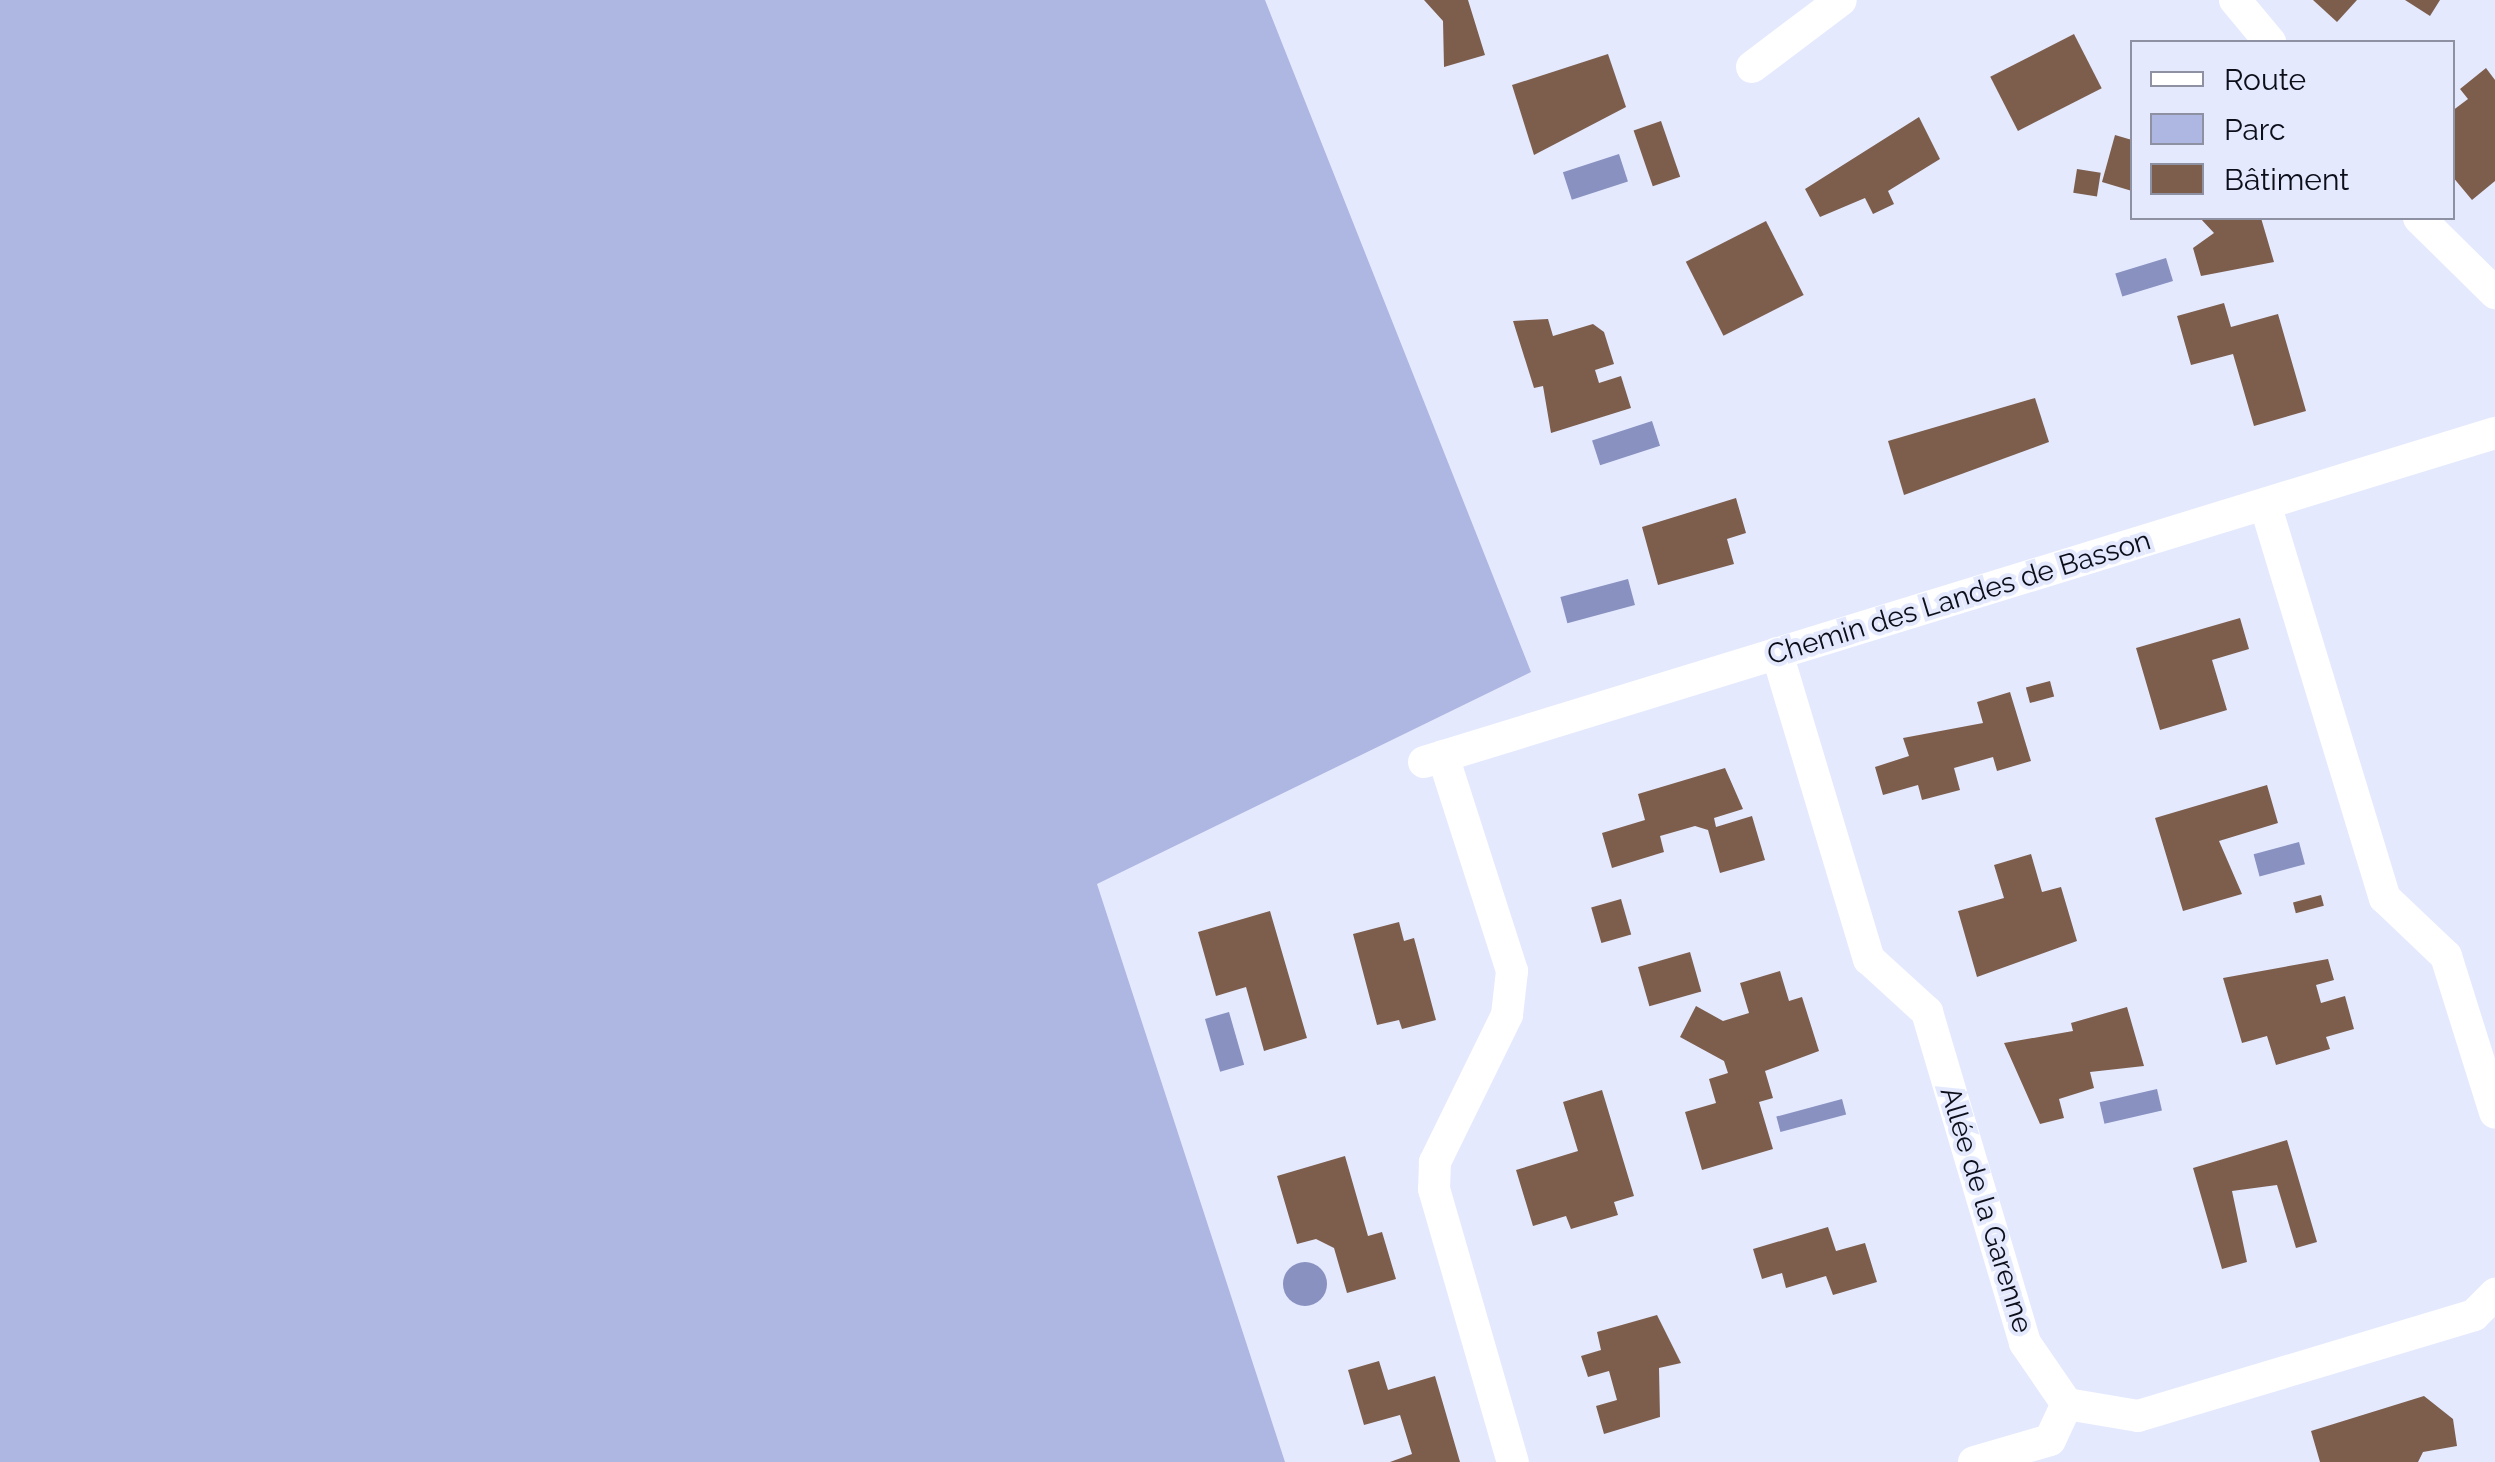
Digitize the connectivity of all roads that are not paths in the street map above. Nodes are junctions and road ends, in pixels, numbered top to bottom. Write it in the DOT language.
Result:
graph roads {
  1 [pos="1841,0"];
  2 [pos="2234,0"];
  3 [pos="2268,40"];
  4 [pos="1752,67"];
  5 [pos="2421,220"];
  6 [pos="2495,294"];
  7 [pos="2495,434"];
  8 [pos="2265,504"];
  9 [pos="1777,654"];
  10 [pos="2495,1112"];
  11 [pos="2495,1294"];
  12 [pos="2068,1404"];
  13 [pos="1513,1462"];
  14 [pos="1974,1462"];
  1 -- 4 [label="street"];
  2 -- 3 [label="street"];
  5 -- 6 [label="street"];
  7 -- 8 [label="street, Chemin des Landes de Basson"];
  8 -- 9 [label="street, Chemin des Landes de Basson"];
  8 -- 10 [label="street"];
  9 -- 12 [label="street, Allée de la Garenne"];
  9 -- 13 [label="street, Chemin des Landes de Basson"];
  11 -- 12 [label="street"];
  12 -- 14 [label="street"];
}
